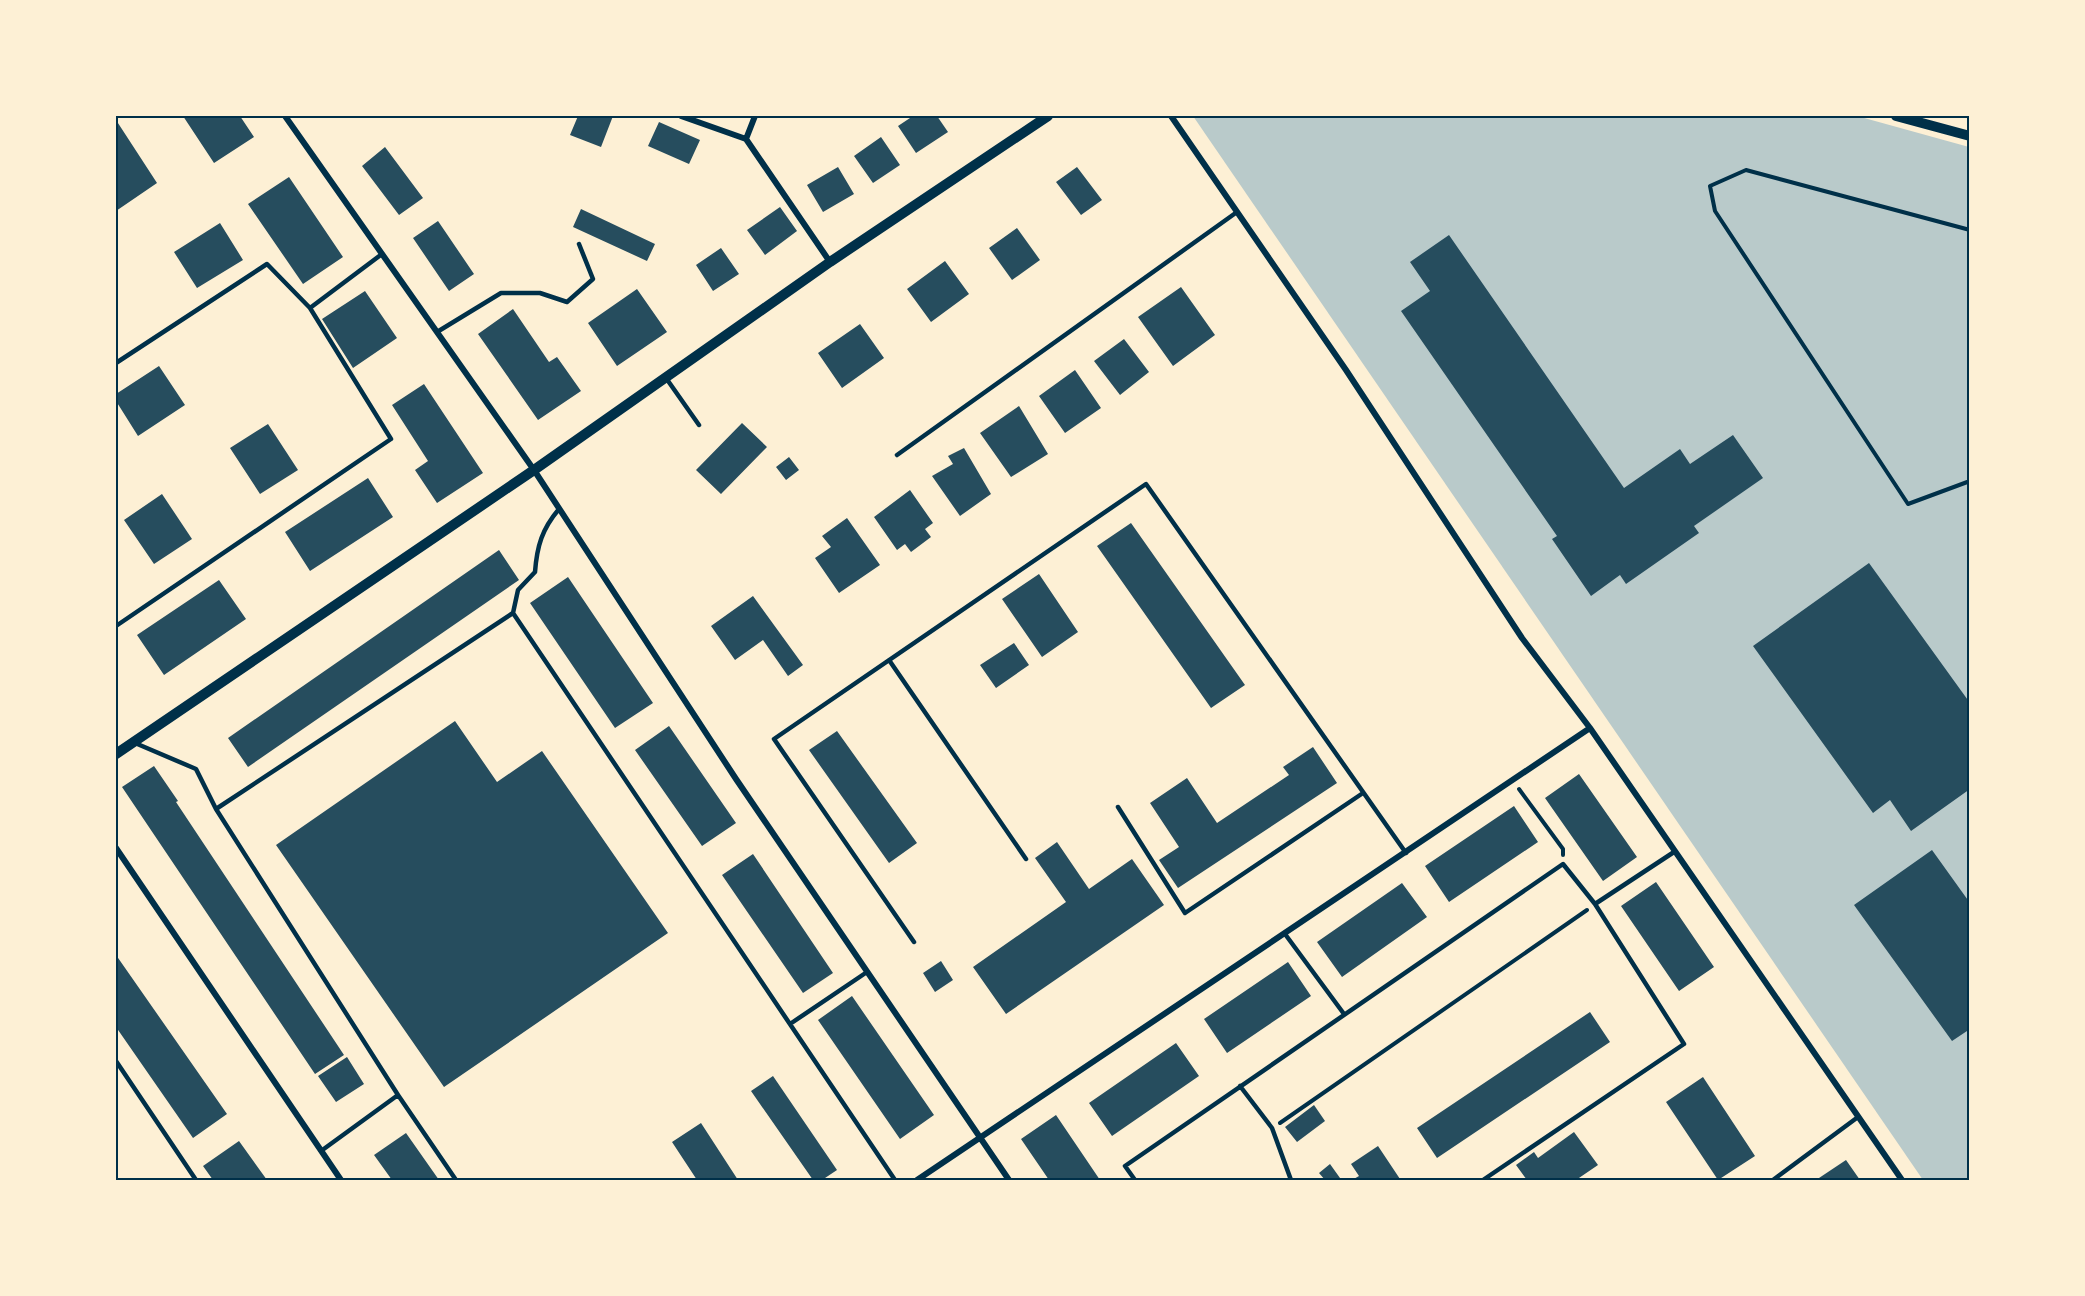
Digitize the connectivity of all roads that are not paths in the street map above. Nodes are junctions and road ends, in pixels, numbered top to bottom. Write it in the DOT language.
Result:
graph roads {
  1 [pos="285,116"];
  2 [pos="681,116"];
  3 [pos="755,116"];
  4 [pos="1048,116"];
  5 [pos="1171,116"];
  6 [pos="1896,116"];
  7 [pos="1970,136"];
  8 [pos="746,139"];
  9 [pos="1237,212"];
  10 [pos="579,244"];
  11 [pos="382,254"];
  12 [pos="830,262"];
  13 [pos="310,308"];
  14 [pos="437,332"];
  15 [pos="116,363"];
  16 [pos="666,378"];
  17 [pos="699,425"];
  18 [pos="897,455"];
  19 [pos="534,470"];
  20 [pos="559,508"];
  21 [pos="513,613"];
  22 [pos="116,626"];
  23 [pos="889,660"];
  24 [pos="1590,728"];
  25 [pos="133,742"];
  26 [pos="116,754"];
  27 [pos="1363,793"];
  28 [pos="1118,807"];
  29 [pos="216,809"];
  30 [pos="116,848"];
  31 [pos="1674,852"];
  32 [pos="1406,854"];
  33 [pos="1026,859"];
  34 [pos="1596,904"];
  35 [pos="1285,934"];
  36 [pos="914,942"];
  37 [pos="867,972"];
  38 [pos="1344,1014"];
  39 [pos="790,1024"];
  40 [pos="116,1061"];
  41 [pos="1240,1086"];
  42 [pos="398,1095"];
  43 [pos="1858,1117"];
  44 [pos="980,1139"];
  45 [pos="321,1151"];
  46 [pos="1777,1179"];
  47 [pos="196,1180"];
  48 [pos="341,1180"];
  49 [pos="456,1180"];
  50 [pos="895,1180"];
  51 [pos="917,1180"];
  52 [pos="1009,1180"];
  53 [pos="1135,1180"];
  54 [pos="1291,1180"];
  55 [pos="1483,1180"];
  56 [pos="1902,1180"];
  1 -- 11 [label="street"];
  2 -- 8 [label="street"];
  3 -- 8 [label="street"];
  4 -- 12 [label="street"];
  5 -- 9 [label="street"];
  6 -- 7 [label="street"];
  8 -- 12 [label="street"];
  9 -- 18 [label="lane"];
  9 -- 24 [label="street"];
  10 -- 14 [label="lane"];
  11 -- 13 [label="lane"];
  11 -- 14 [label="street"];
  12 -- 16 [label="street"];
  13 -- 15 [label="lane"];
  13 -- 22 [label="lane"];
  14 -- 19 [label="street"];
  16 -- 17 [label="lane"];
  16 -- 19 [label="street"];
  19 -- 20 [label="street"];
  19 -- 25 [label="street"];
  20 -- 21 [label="lane"];
  20 -- 37 [label="street"];
  21 -- 29 [label="lane"];
  21 -- 39 [label="lane"];
  23 -- 27 [label="lane"];
  23 -- 33 [label="lane"];
  23 -- 36 [label="lane"];
  24 -- 31 [label="street"];
  24 -- 32 [label="street"];
  25 -- 26 [label="street"];
  25 -- 29 [label="lane"];
  27 -- 28 [label="lane"];
  27 -- 32 [label="lane"];
  29 -- 42 [label="lane"];
  30 -- 45 [label="street"];
  31 -- 34 [label="lane"];
  31 -- 43 [label="street"];
  32 -- 35 [label="street"];
  34 -- 38 [label="lane"];
  34 -- 55 [label="lane"];
  35 -- 38 [label="lane"];
  35 -- 44 [label="street"];
  37 -- 39 [label="lane"];
  37 -- 44 [label="street"];
  38 -- 41 [label="lane"];
  39 -- 50 [label="lane"];
  40 -- 47 [label="lane"];
  41 -- 53 [label="lane"];
  41 -- 54 [label="lane"];
  42 -- 45 [label="lane"];
  42 -- 49 [label="lane"];
  43 -- 46 [label="lane"];
  43 -- 56 [label="street"];
  44 -- 51 [label="street"];
  44 -- 52 [label="street"];
  45 -- 48 [label="street"];
}
